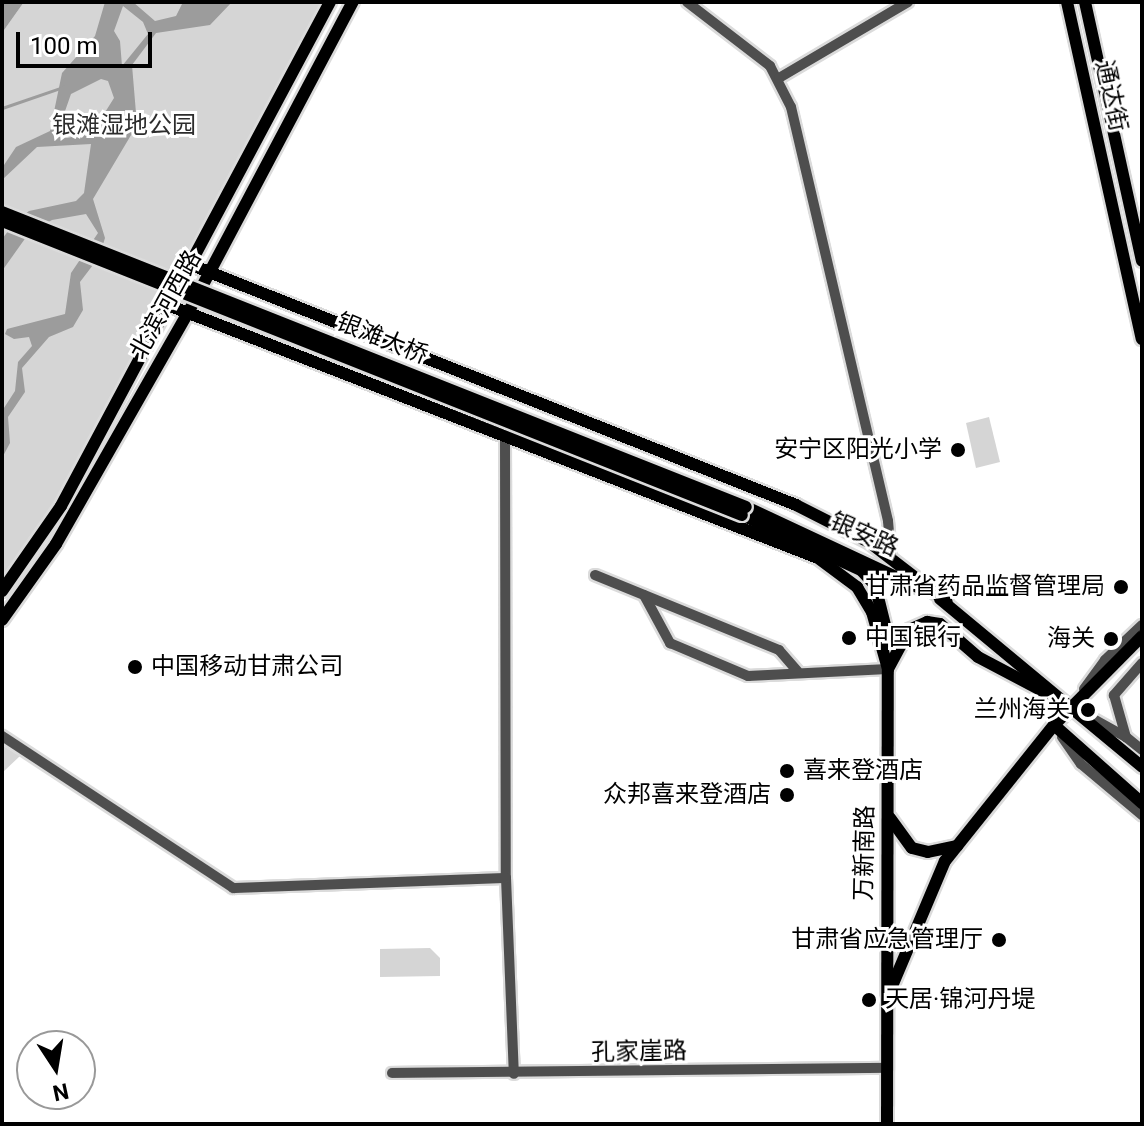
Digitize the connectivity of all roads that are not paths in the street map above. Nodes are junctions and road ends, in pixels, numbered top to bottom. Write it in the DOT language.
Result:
graph roads {
  1 [pos="330,2"];
  2 [pos="353,2"];
  3 [pos="687,2"];
  4 [pos="908,2"];
  5 [pos="1067,2"];
  6 [pos="1085,2"];
  7 [pos="779,78"];
  8 [pos="2,212"];
  9 [pos="2,221"];
  10 [pos="1142,261"];
  11 [pos="189,264"];
  12 [pos="209,272"];
  13 [pos="168,305"];
  14 [pos="188,313"];
  15 [pos="1142,339"];
  16 [pos="505,436"];
  17 [pos="744,511"];
  18 [pos="891,557"];
  19 [pos="595,575"];
  20 [pos="875,585"];
  21 [pos="2,591"];
  22 [pos="644,595"];
  23 [pos="947,602"];
  24 [pos="2,620"];
  25 [pos="1142,625"];
  26 [pos="1142,636"];
  27 [pos="1142,663"];
  28 [pos="888,669"];
  29 [pos="797,671"];
  30 [pos="1072,706"];
  31 [pos="1054,725"];
  32 [pos="2,736"];
  33 [pos="1126,737"];
  34 [pos="1142,750"];
  35 [pos="1142,767"];
  36 [pos="1142,803"];
  37 [pos="887,814"];
  38 [pos="1142,815"];
  39 [pos="957,846"];
  40 [pos="506,878"];
  41 [pos="887,1002"];
  42 [pos="887,1068"];
  43 [pos="392,1073"];
  44 [pos="514,1074"];
  45 [pos="887,1124"];
  1 -- 11 [label="main road, 北滨河西路"];
  2 -- 12 [label="main road, 北滨河西路"];
  3 -- 7 [label="street"];
  4 -- 7 [label="street"];
  5 -- 15 [label="main road, 通达街"];
  6 -- 10 [label="main road, 通达街"];
  7 -- 18 [label="street"];
  8 -- 17 [label="main road, 银滩大桥, bridge"];
  9 -- 17 [label="main road, 银滩大桥, bridge"];
  11 -- 12 [label="main road"];
  11 -- 13 [label="main road, 北滨河西路"];
  12 -- 14 [label="main road, 北滨河西路"];
  12 -- 18 [label="main road"];
  13 -- 14 [label="main road"];
  13 -- 21 [label="main road, 北滨河西路"];
  14 -- 16 [label="main road"];
  14 -- 24 [label="main road, 北滨河西路"];
  16 -- 28 [label="main road"];
  16 -- 40 [label="street"];
  17 -- 20 [label="main road, 银安路"];
  17 -- 23 [label="main road, 银安路"];
  18 -- 23 [label="main road"];
  19 -- 22 [label="street"];
  20 -- 28 [label="main road, 万新南路"];
  22 -- 29 [label="street"];
  22 -- 29 [label="street"];
  23 -- 30 [label="main road, 银安路"];
  25 -- 30 [label="street"];
  26 -- 30 [label="main road"];
  27 -- 33 [label="street"];
  28 -- 29 [label="street"];
  28 -- 30 [label="main road"];
  28 -- 37 [label="main road, 万新南路"];
  30 -- 31 [label="main road"];
  30 -- 33 [label="street"];
  30 -- 35 [label="main road, 银安路"];
  31 -- 36 [label="main road"];
  31 -- 38 [label="street"];
  31 -- 39 [label="main road"];
  32 -- 40 [label="street"];
  33 -- 34 [label="street"];
  37 -- 39 [label="main road"];
  37 -- 41 [label="main road, 万新南路"];
  39 -- 41 [label="main road"];
  40 -- 44 [label="street"];
  41 -- 42 [label="main road, 万新南路"];
  42 -- 44 [label="street, 孔家崖路"];
  42 -- 45 [label="main road, 万新南路"];
  43 -- 44 [label="street, 孔家崖路"];
}
